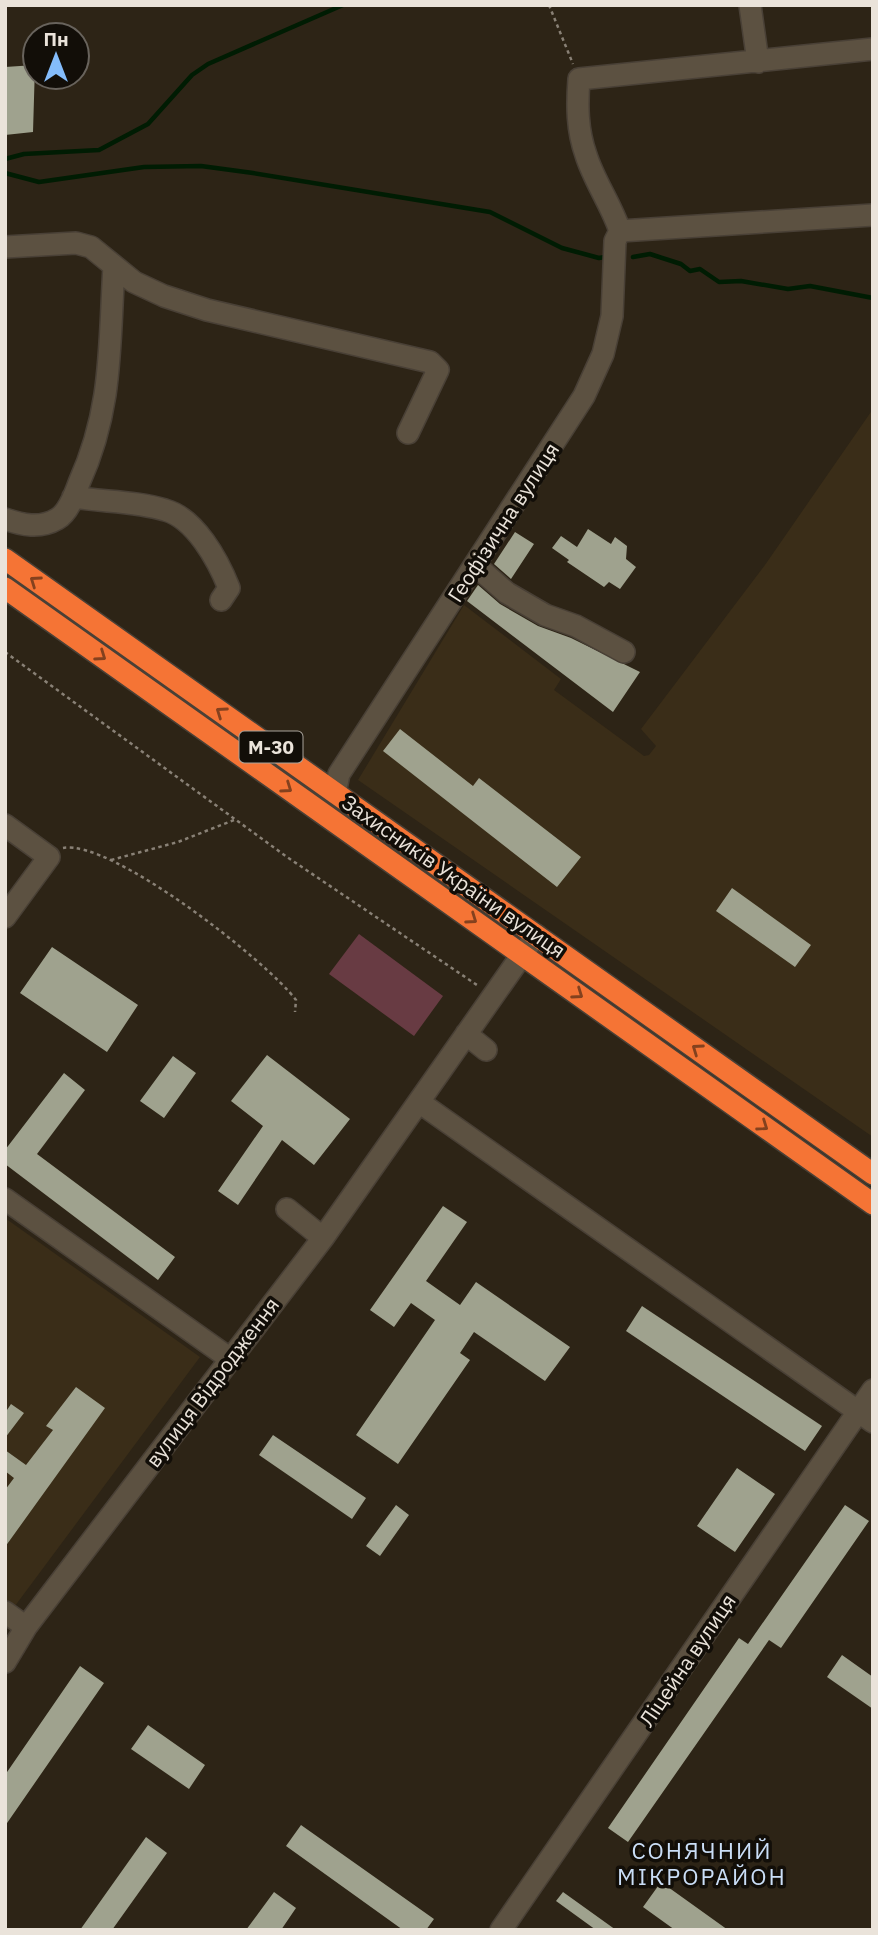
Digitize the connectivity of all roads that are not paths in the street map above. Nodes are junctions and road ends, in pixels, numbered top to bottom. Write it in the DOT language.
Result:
graph roads {
  1 [pos="750,5"];
  2 [pos="873,49"];
  3 [pos="758,62"];
  4 [pos="873,215"];
  5 [pos="620,230"];
  6 [pos="5,247"];
  7 [pos="114,266"];
  8 [pos="408,433"];
  9 [pos="73,497"];
  10 [pos="5,519"];
  11 [pos="5,559"];
  12 [pos="475,565"];
  13 [pos="5,589"];
  14 [pos="221,600"];
  15 [pos="624,652"];
  16 [pos="335,793"];
  17 [pos="5,825"];
  18 [pos="5,918"];
  19 [pos="536,935"];
  20 [pos="522,954"];
  21 [pos="466,1034"];
  22 [pos="486,1050"];
  23 [pos="419,1102"];
  24 [pos="873,1174"];
  25 [pos="5,1199"];
  26 [pos="873,1204"];
  27 [pos="287,1209"];
  28 [pos="323,1238"];
  29 [pos="229,1358"];
  30 [pos="873,1390"];
  31 [pos="865,1417"];
  32 [pos="5,1612"];
  33 [pos="26,1627"];
  34 [pos="5,1662"];
  35 [pos="501,1930"];
  1 -- 3 [label="street"];
  2 -- 3 [label="street"];
  3 -- 5 [label="street"];
  4 -- 5 [label="street"];
  5 -- 12 [label="street, Геофізична вулиця"];
  6 -- 7 [label="street"];
  7 -- 8 [label="street"];
  7 -- 9 [label="street"];
  9 -- 10 [label="street"];
  9 -- 14 [label="street"];
  16 -- 11 [label="highway, Захисників України вулиця / М-30, one-way"];
  12 -- 15 [label="street"];
  12 -- 16 [label="street, Геофізична вулиця"];
  13 -- 20 [label="highway, Захисників України вулиця / М-30, one-way"];
  16 -- 19 [label="highway, Захисників України вулиця / М-30"];
  17 -- 18 [label="street"];
  19 -- 20 [label="street, вулиця Відродження"];
  24 -- 19 [label="highway, Захисників України вулиця / М-30, one-way"];
  20 -- 21 [label="street, вулиця Відродження"];
  20 -- 26 [label="highway, Захисників України вулиця / М-30, one-way"];
  21 -- 22 [label="street"];
  21 -- 23 [label="street, вулиця Відродження"];
  23 -- 28 [label="street, вулиця Відродження"];
  23 -- 31 [label="street"];
  25 -- 29 [label="street"];
  27 -- 28 [label="street"];
  28 -- 29 [label="street, вулиця Відродження"];
  29 -- 33 [label="street, вулиця Відродження"];
  30 -- 31 [label="street, Ліцейна вулиця"];
  31 -- 35 [label="street, Ліцейна вулиця"];
  32 -- 33 [label="street"];
  33 -- 34 [label="street, вулиця Відродження"];
}
